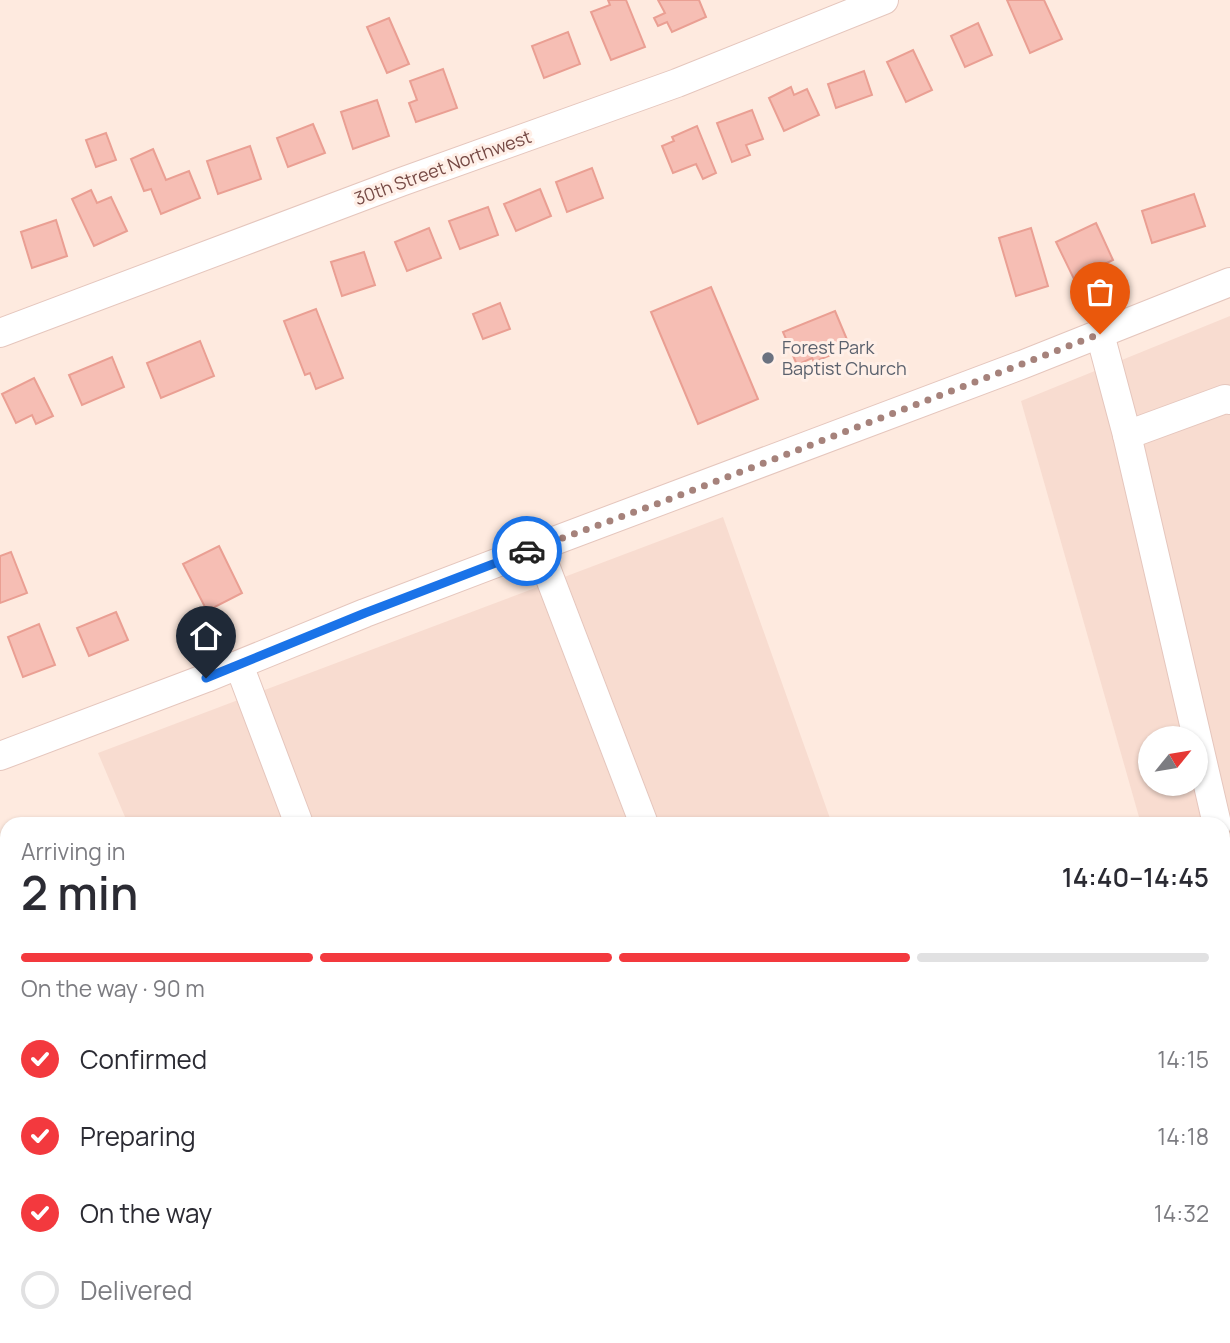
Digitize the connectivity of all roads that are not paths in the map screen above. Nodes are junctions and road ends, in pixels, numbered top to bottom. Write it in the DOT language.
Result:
graph roads {
  1 [pos="884,0"];
  2 [pos="1230,282"];
  3 [pos="0,333"];
  4 [pos="1100,334"];
  5 [pos="1230,400"];
  6 [pos="1127,435"];
  7 [pos="538,547"];
  8 [pos="239,665"];
  9 [pos="0,756"];
  10 [pos="296,817"];
  11 [pos="641,817"];
  12 [pos="1215,817"];
  1 -- 3 [label="street, 30th Street Northwest"];
  2 -- 4 [label="street"];
  4 -- 6 [label="street"];
  4 -- 7 [label="street"];
  5 -- 6 [label="street"];
  6 -- 12 [label="street"];
  7 -- 8 [label="street"];
  7 -- 11 [label="street"];
  8 -- 9 [label="street"];
  8 -- 10 [label="street"];
}
